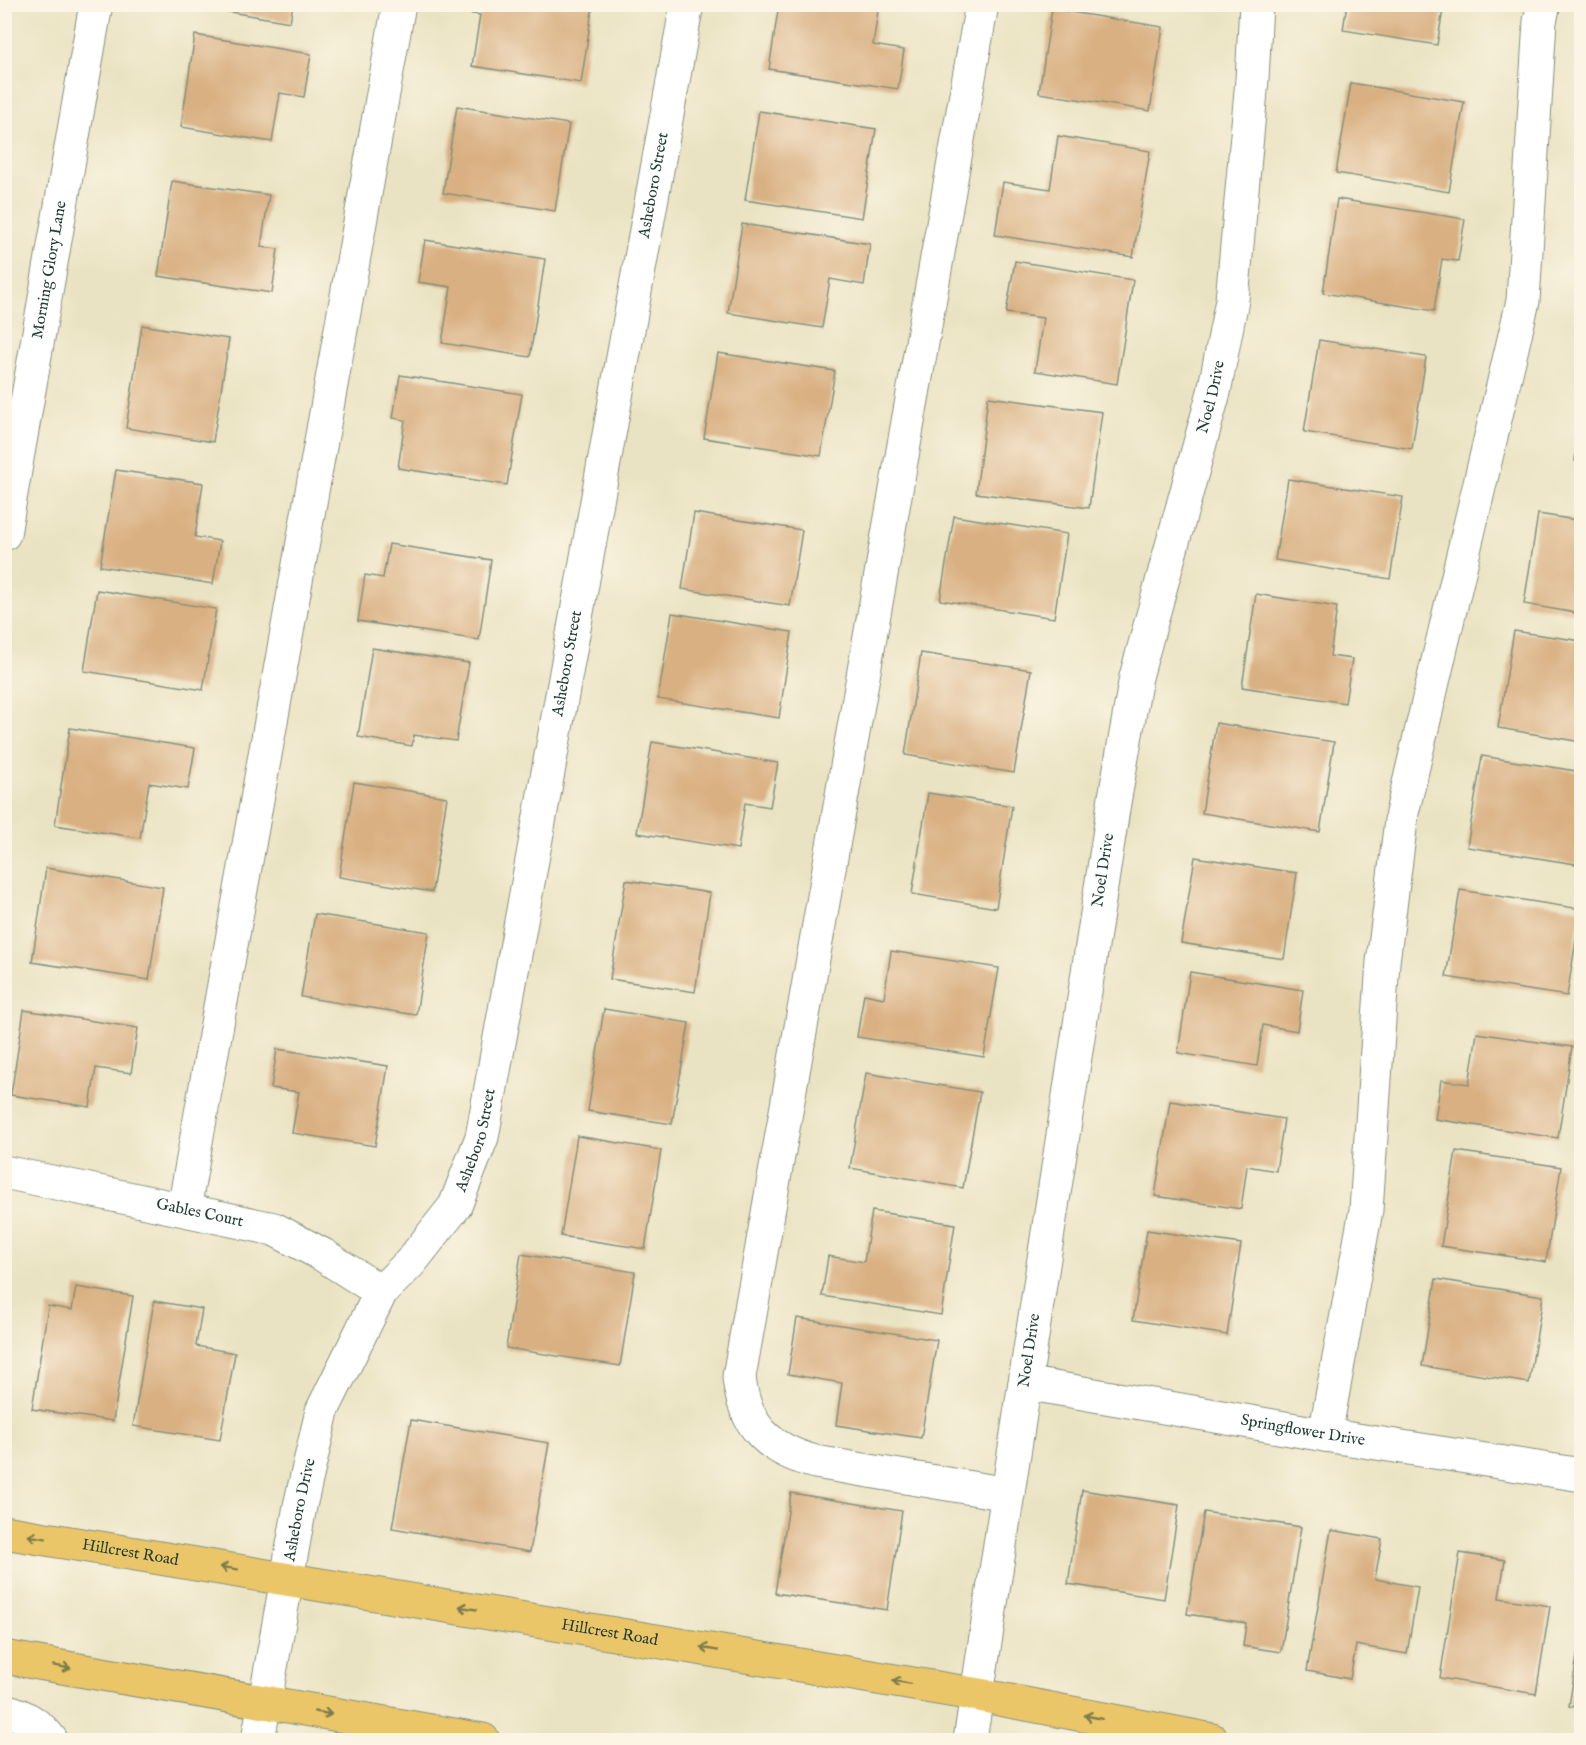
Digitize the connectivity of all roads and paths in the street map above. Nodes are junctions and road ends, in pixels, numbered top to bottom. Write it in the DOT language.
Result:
graph roads {
  1 [pos="96,4"];
  2 [pos="399,4"];
  3 [pos="687,4"];
  4 [pos="982,4"];
  5 [pos="1256,4"];
  6 [pos="1544,4"];
  7 [pos="4,534"];
  8 [pos="4,1172"];
  9 [pos="184,1209"];
  10 [pos="381,1292"];
  11 [pos="1025,1383"];
  12 [pos="1325,1435"];
  13 [pos="1581,1475"];
  14 [pos="1008,1494"];
  15 [pos="4,1532"];
  16 [pos="287,1578"];
  17 [pos="4,1657"];
  18 [pos="979,1695"];
  19 [pos="265,1703"];
  20 [pos="4,1710"];
  21 [pos="51,1740"];
  22 [pos="258,1740"];
  23 [pos="483,1740"];
  24 [pos="970,1740"];
  25 [pos="1212,1740"];
  1 -- 7 [label="street, Morning Glory Lane"];
  2 -- 9 [label="street"];
  3 -- 10 [label="street, Asheboro Street"];
  4 -- 14 [label="street"];
  5 -- 11 [label="street, Noel Drive"];
  6 -- 12 [label="street"];
  8 -- 9 [label="street, Gables Court"];
  9 -- 10 [label="street, Gables Court"];
  10 -- 16 [label="street, Asheboro Drive"];
  11 -- 12 [label="street, Springflower Drive"];
  11 -- 14 [label="street, Noel Drive"];
  12 -- 13 [label="street, Springflower Drive"];
  14 -- 18 [label="street, Noel Drive"];
  16 -- 15 [label="main road, Hillcrest Road, one-way"];
  18 -- 16 [label="main road, Hillcrest Road, one-way"];
  16 -- 19 [label="street, Asheboro Drive"];
  17 -- 19 [label="main road, one-way"];
  18 -- 24 [label="street, Noel Drive"];
  25 -- 18 [label="main road, Hillcrest Road, one-way"];
  19 -- 22 [label="street, Asheboro Drive"];
  19 -- 23 [label="main road, one-way"];
  20 -- 21 [label="street"];
}
